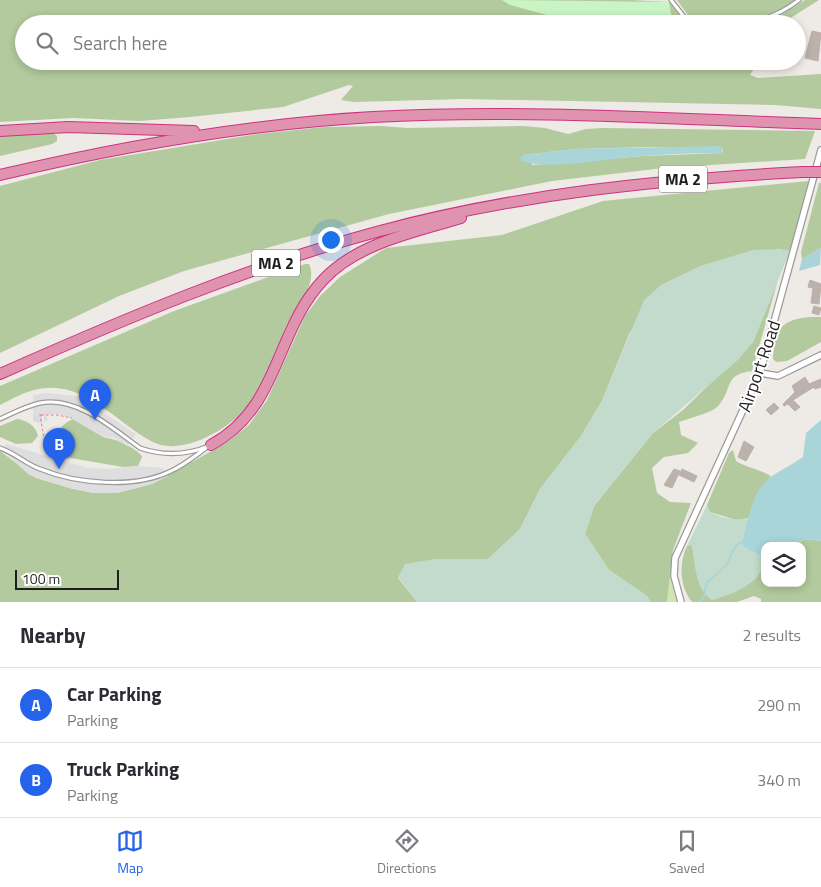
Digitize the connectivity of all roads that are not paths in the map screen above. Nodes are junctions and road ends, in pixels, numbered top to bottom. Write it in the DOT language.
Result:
graph roads {
  1 [pos="671,0"];
  2 [pos="800,0"];
  3 [pos="683,15"];
  4 [pos="778,15"];
  5 [pos="818,124"];
  6 [pos="0,131"];
  7 [pos="224,131"];
  8 [pos="821,150"];
  9 [pos="821,172"];
  10 [pos="0,175"];
  11 [pos="510,203"];
  12 [pos="821,355"];
  13 [pos="760,373"];
  14 [pos="0,374"];
  15 [pos="0,419"];
  16 [pos="211,445"];
  17 [pos="0,448"];
  18 [pos="681,602"];
  1 -- 3 [label="lane"];
  2 -- 4 [label="lane"];
  5 -- 7 [label="highway"];
  6 -- 7 [label="highway"];
  7 -- 10 [label="highway"];
  8 -- 13 [label="street, Airport Road"];
  9 -- 11 [label="highway, MA 2, bridge"];
  11 -- 14 [label="highway, MA 2"];
  11 -- 16 [label="highway"];
  12 -- 13 [label="street"];
  13 -- 18 [label="street, Airport Road"];
  15 -- 16 [label="lane"];
  16 -- 17 [label="lane"];
}
